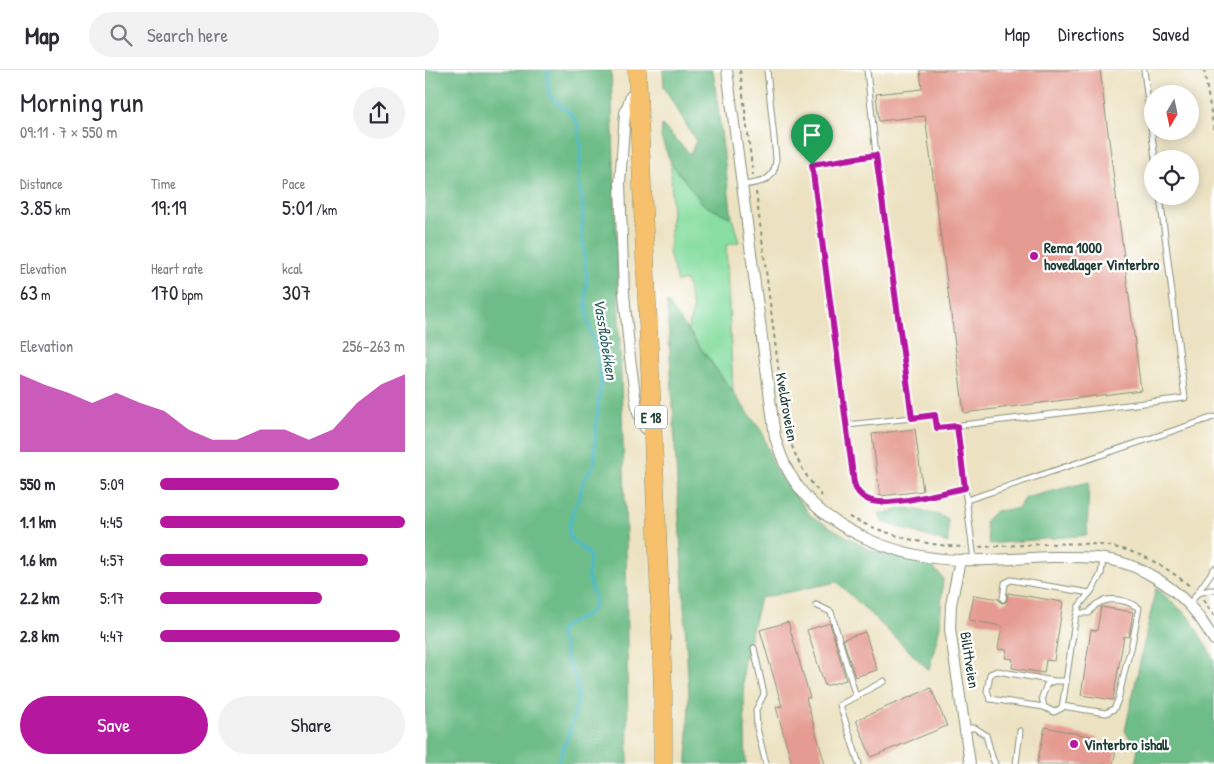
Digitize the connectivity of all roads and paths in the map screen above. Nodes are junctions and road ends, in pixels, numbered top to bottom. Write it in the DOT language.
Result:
graph roads {
  1 [pos="630,70"];
  2 [pos="637,70"];
  3 [pos="727,70"];
  4 [pos="767,70"];
  5 [pos="867,70"];
  6 [pos="1144,70"];
  7 [pos="1204,70"];
  8 [pos="1214,131"];
  9 [pos="1154,150"];
  10 [pos="876,155"];
  11 [pos="741,186"];
  12 [pos="1161,205"];
  13 [pos="1214,417"];
  14 [pos="912,418"];
  15 [pos="847,425"];
  16 [pos="957,426"];
  17 [pos="965,488"];
  18 [pos="967,500"];
  19 [pos="1103,559"];
  20 [pos="960,560"];
  21 [pos="974,560"];
  22 [pos="1214,569"];
  23 [pos="1214,590"];
  24 [pos="1090,593"];
  25 [pos="1197,593"];
  26 [pos="1003,599"];
  27 [pos="816,605"];
  28 [pos="1189,605"];
  29 [pos="1077,613"];
  30 [pos="1214,640"];
  31 [pos="754,648"];
  32 [pos="1054,681"];
  33 [pos="1066,681"];
  34 [pos="884,682"];
  35 [pos="856,697"];
  36 [pos="1062,706"];
  37 [pos="1043,707"];
  38 [pos="966,728"];
  39 [pos="1020,731"];
  40 [pos="655,764"];
  41 [pos="663,764"];
  42 [pos="765,764"];
  43 [pos="859,764"];
  44 [pos="970,764"];
  45 [pos="995,764"];
  46 [pos="1016,764"];
  1 -- 40 [label="highway, E 18"];
  2 -- 41 [label="highway, E 18"];
  3 -- 11 [label="street, Kveldroveien"];
  4 -- 11 [label="lane"];
  5 -- 10 [label="lane"];
  6 -- 9 [label="lane"];
  7 -- 8 [label="path"];
  10 -- 14 [label="lane"];
  10 -- 15 [label="lane"];
  11 -- 20 [label="street, Kveldroveien"];
  12 -- 16 [label="lane"];
  13 -- 18 [label="lane"];
  14 -- 15 [label="lane"];
  14 -- 16 [label="lane"];
  15 -- 17 [label="lane"];
  16 -- 17 [label="lane"];
  17 -- 18 [label="lane"];
  18 -- 21 [label="lane"];
  19 -- 21 [label="street, Kveldroveien"];
  19 -- 24 [label="lane"];
  19 -- 28 [label="street, Kveldroveien"];
  20 -- 21 [label="street, Kveldroveien"];
  20 -- 38 [label="street, Bilittveien"];
  22 -- 25 [label="lane"];
  23 -- 25 [label="lane"];
  24 -- 26 [label="lane"];
  24 -- 29 [label="lane"];
  25 -- 28 [label="lane"];
  27 -- 35 [label="lane"];
  28 -- 30 [label="street, Kveldroveien"];
  29 -- 33 [label="lane"];
  29 -- 36 [label="lane"];
  31 -- 42 [label="lane"];
  32 -- 33 [label="lane"];
  32 -- 37 [label="lane"];
  32 -- 37 [label="lane"];
  33 -- 36 [label="lane"];
  34 -- 35 [label="lane"];
  35 -- 43 [label="lane"];
  36 -- 37 [label="lane"];
  38 -- 44 [label="street, Bilittveien"];
  38 -- 45 [label="lane"];
  39 -- 46 [label="lane"];
}
